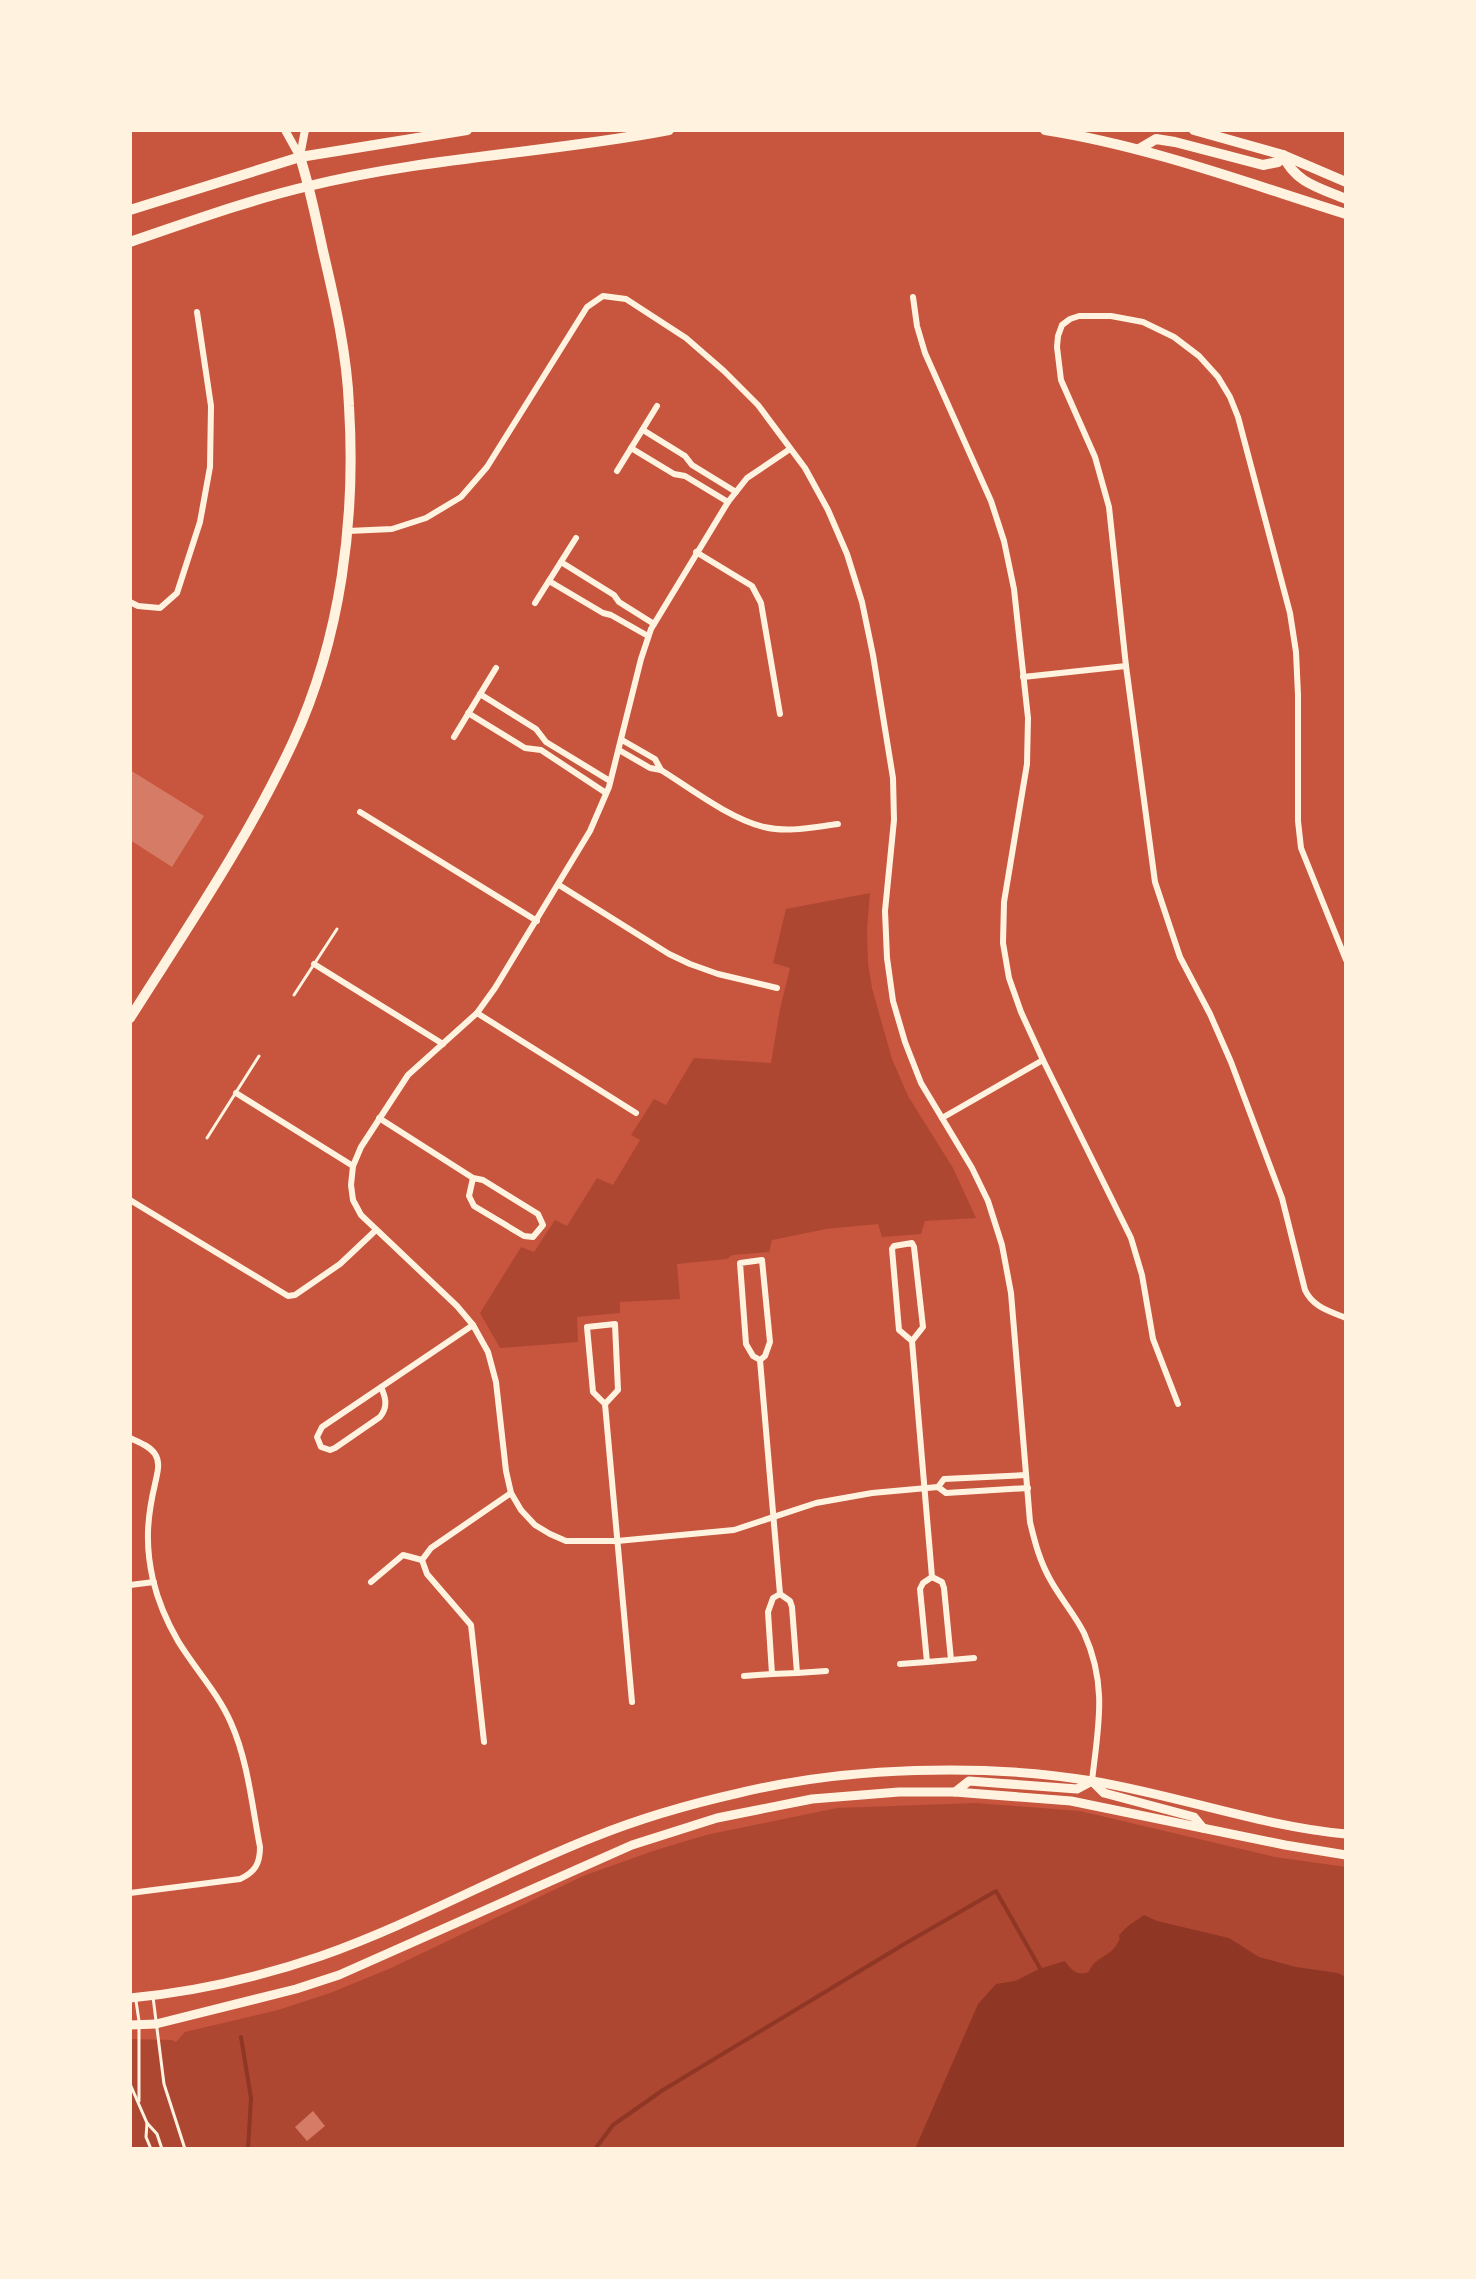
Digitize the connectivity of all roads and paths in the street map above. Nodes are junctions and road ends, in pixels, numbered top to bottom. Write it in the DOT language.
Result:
graph roads {
  1 [pos="285,130"];
  2 [pos="305,130"];
  3 [pos="467,130"];
  4 [pos="669,130"];
  5 [pos="1045,130"];
  6 [pos="1194,130"];
  7 [pos="1139,149"];
  8 [pos="1283,155"];
  9 [pos="300,157"];
  10 [pos="1346,182"];
  11 [pos="309,186"];
  12 [pos="1346,199"];
  13 [pos="130,210"];
  14 [pos="1346,214"];
  15 [pos="130,242"];
  16 [pos="913,297"];
  17 [pos="197,312"];
  18 [pos="657,406"];
  19 [pos="643,430"];
  20 [pos="631,448"];
  21 [pos="790,449"];
  22 [pos="692,465"];
  23 [pos="617,471"];
  24 [pos="685,476"];
  25 [pos="736,492"];
  26 [pos="728,502"];
  27 [pos="348,531"];
  28 [pos="576,538"];
  29 [pos="696,552"];
  30 [pos="561,562"];
  31 [pos="549,581"];
  32 [pos="130,602"];
  33 [pos="619,602"];
  34 [pos="535,603"];
  35 [pos="611,615"];
  36 [pos="654,624"];
  37 [pos="648,636"];
  38 [pos="1126,666"];
  39 [pos="496,668"];
  40 [pos="1023,677"];
  41 [pos="480,694"];
  42 [pos="468,713"];
  43 [pos="780,714"];
  44 [pos="454,737"];
  45 [pos="622,740"];
  46 [pos="546,742"];
  47 [pos="541,750"];
  48 [pos="619,750"];
  49 [pos="661,770"];
  50 [pos="610,781"];
  51 [pos="606,793"];
  52 [pos="360,812"];
  53 [pos="838,824"];
  54 [pos="559,885"];
  55 [pos="537,921"];
  56 [pos="337,929"];
  57 [pos="1346,960"];
  58 [pos="314,964"];
  59 [pos="777,988"];
  60 [pos="294,995"];
  61 [pos="477,1013"];
  62 [pos="130,1018"];
  63 [pos="443,1044"];
  64 [pos="259,1056"];
  65 [pos="1043,1060"];
  66 [pos="236,1093"];
  67 [pos="636,1113"];
  68 [pos="379,1118"];
  69 [pos="942,1118"];
  70 [pos="207,1138"];
  71 [pos="353,1166"];
  72 [pos="473,1178"];
  73 [pos="130,1200"];
  74 [pos="376,1230"];
  75 [pos="1346,1318"];
  76 [pos="473,1325"];
  77 [pos="912,1341"];
  78 [pos="760,1360"];
  79 [pos="381,1387"];
  80 [pos="605,1404"];
  81 [pos="1178,1404"];
  82 [pos="130,1438"];
  83 [pos="1026,1475"];
  84 [pos="938,1487"];
  85 [pos="924,1488"];
  86 [pos="1028,1488"];
  87 [pos="511,1493"];
  88 [pos="772,1517"];
  89 [pos="617,1541"];
  90 [pos="422,1560"];
  91 [pos="932,1577"];
  92 [pos="154,1582"];
  93 [pos="371,1582"];
  94 [pos="130,1585"];
  95 [pos="780,1594"];
  96 [pos="974,1658"];
  97 [pos="951,1660"];
  98 [pos="927,1662"];
  99 [pos="900,1664"];
  100 [pos="826,1671"];
  101 [pos="797,1673"];
  102 [pos="772,1674"];
  103 [pos="744,1676"];
  104 [pos="632,1702"];
  105 [pos="484,1742"];
  106 [pos="1092,1781"];
  107 [pos="955,1792"];
  108 [pos="1203,1828"];
  109 [pos="1346,1834"];
  110 [pos="1346,1855"];
  111 [pos="130,1893"];
  112 [pos="153,1995"];
  113 [pos="133,1997"];
  114 [pos="156,2024"];
  115 [pos="134,2025"];
  116 [pos="130,2084"];
  117 [pos="139,2101"];
  118 [pos="147,2123"];
  119 [pos="151,2149"];
  120 [pos="162,2149"];
  121 [pos="185,2149"];
  1 -- 9 [label="street"];
  2 -- 9 [label="street"];
  3 -- 9 [label="main road"];
  4 -- 11 [label="main road"];
  5 -- 7 [label="main road"];
  6 -- 8 [label="main road"];
  7 -- 8 [label="main road"];
  7 -- 14 [label="main road"];
  8 -- 10 [label="main road"];
  8 -- 12 [label="main road"];
  9 -- 11 [label="main road"];
  9 -- 13 [label="main road"];
  11 -- 15 [label="main road"];
  11 -- 27 [label="main road"];
  16 -- 40 [label="street"];
  17 -- 32 [label="street"];
  18 -- 19 [label="street"];
  19 -- 20 [label="street"];
  19 -- 22 [label="street"];
  20 -- 23 [label="street"];
  20 -- 24 [label="street"];
  21 -- 25 [label="street"];
  21 -- 27 [label="street"];
  21 -- 69 [label="street"];
  22 -- 24 [label="street"];
  22 -- 25 [label="street"];
  24 -- 26 [label="street"];
  25 -- 26 [label="street"];
  26 -- 29 [label="street"];
  27 -- 62 [label="main road"];
  28 -- 30 [label="street"];
  29 -- 36 [label="street"];
  29 -- 43 [label="street"];
  30 -- 31 [label="street"];
  30 -- 33 [label="street"];
  31 -- 34 [label="street"];
  31 -- 35 [label="street"];
  33 -- 35 [label="street"];
  33 -- 36 [label="street"];
  35 -- 37 [label="street"];
  36 -- 37 [label="street"];
  37 -- 45 [label="street"];
  38 -- 40 [label="street"];
  38 -- 57 [label="street"];
  38 -- 75 [label="street"];
  39 -- 41 [label="street"];
  40 -- 65 [label="street"];
  41 -- 42 [label="street"];
  41 -- 46 [label="street"];
  42 -- 44 [label="street"];
  42 -- 47 [label="street"];
  45 -- 48 [label="street"];
  45 -- 49 [label="street"];
  46 -- 47 [label="street"];
  46 -- 50 [label="street"];
  47 -- 51 [label="street"];
  48 -- 49 [label="street"];
  48 -- 50 [label="street"];
  49 -- 53 [label="street"];
  50 -- 51 [label="street"];
  51 -- 54 [label="street"];
  52 -- 55 [label="street"];
  54 -- 55 [label="street"];
  54 -- 59 [label="street"];
  55 -- 61 [label="street"];
  56 -- 58 [label="lane"];
  58 -- 60 [label="lane"];
  58 -- 63 [label="street"];
  61 -- 63 [label="street"];
  61 -- 67 [label="street"];
  63 -- 68 [label="street"];
  64 -- 66 [label="lane"];
  65 -- 69 [label="street"];
  65 -- 81 [label="street"];
  66 -- 70 [label="lane"];
  66 -- 71 [label="street"];
  68 -- 71 [label="street"];
  68 -- 72 [label="street"];
  69 -- 83 [label="street"];
  71 -- 74 [label="street"];
  72 -- 72 [label="street"];
  73 -- 74 [label="street"];
  74 -- 76 [label="street"];
  76 -- 79 [label="street"];
  76 -- 87 [label="street"];
  77 -- 77 [label="street"];
  77 -- 85 [label="street"];
  78 -- 78 [label="street"];
  78 -- 88 [label="street"];
  79 -- 79 [label="street"];
  80 -- 80 [label="street"];
  80 -- 89 [label="street"];
  82 -- 92 [label="street"];
  83 -- 84 [label="street"];
  83 -- 86 [label="street"];
  84 -- 85 [label="street"];
  84 -- 86 [label="street"];
  85 -- 88 [label="street"];
  85 -- 91 [label="street"];
  86 -- 106 [label="street"];
  87 -- 89 [label="street"];
  87 -- 90 [label="street"];
  88 -- 89 [label="street"];
  88 -- 95 [label="street"];
  89 -- 104 [label="street"];
  90 -- 93 [label="street"];
  90 -- 105 [label="street"];
  91 -- 97 [label="street"];
  91 -- 98 [label="street"];
  92 -- 94 [label="street"];
  92 -- 111 [label="street"];
  95 -- 101 [label="street"];
  95 -- 102 [label="street"];
  96 -- 97 [label="street"];
  97 -- 98 [label="street"];
  98 -- 99 [label="street"];
  100 -- 101 [label="street"];
  101 -- 102 [label="street"];
  102 -- 103 [label="street"];
  106 -- 107 [label="main road"];
  106 -- 108 [label="main road"];
  106 -- 109 [label="main road"];
  106 -- 112 [label="main road"];
  107 -- 108 [label="main road"];
  107 -- 114 [label="main road"];
  108 -- 110 [label="main road"];
  112 -- 113 [label="main road"];
  112 -- 114 [label="lane"];
  113 -- 115 [label="lane"];
  114 -- 115 [label="main road"];
  114 -- 121 [label="lane"];
  115 -- 117 [label="lane"];
  116 -- 117 [label="lane"];
  117 -- 118 [label="lane"];
  118 -- 119 [label="lane"];
  118 -- 120 [label="lane"];
}
